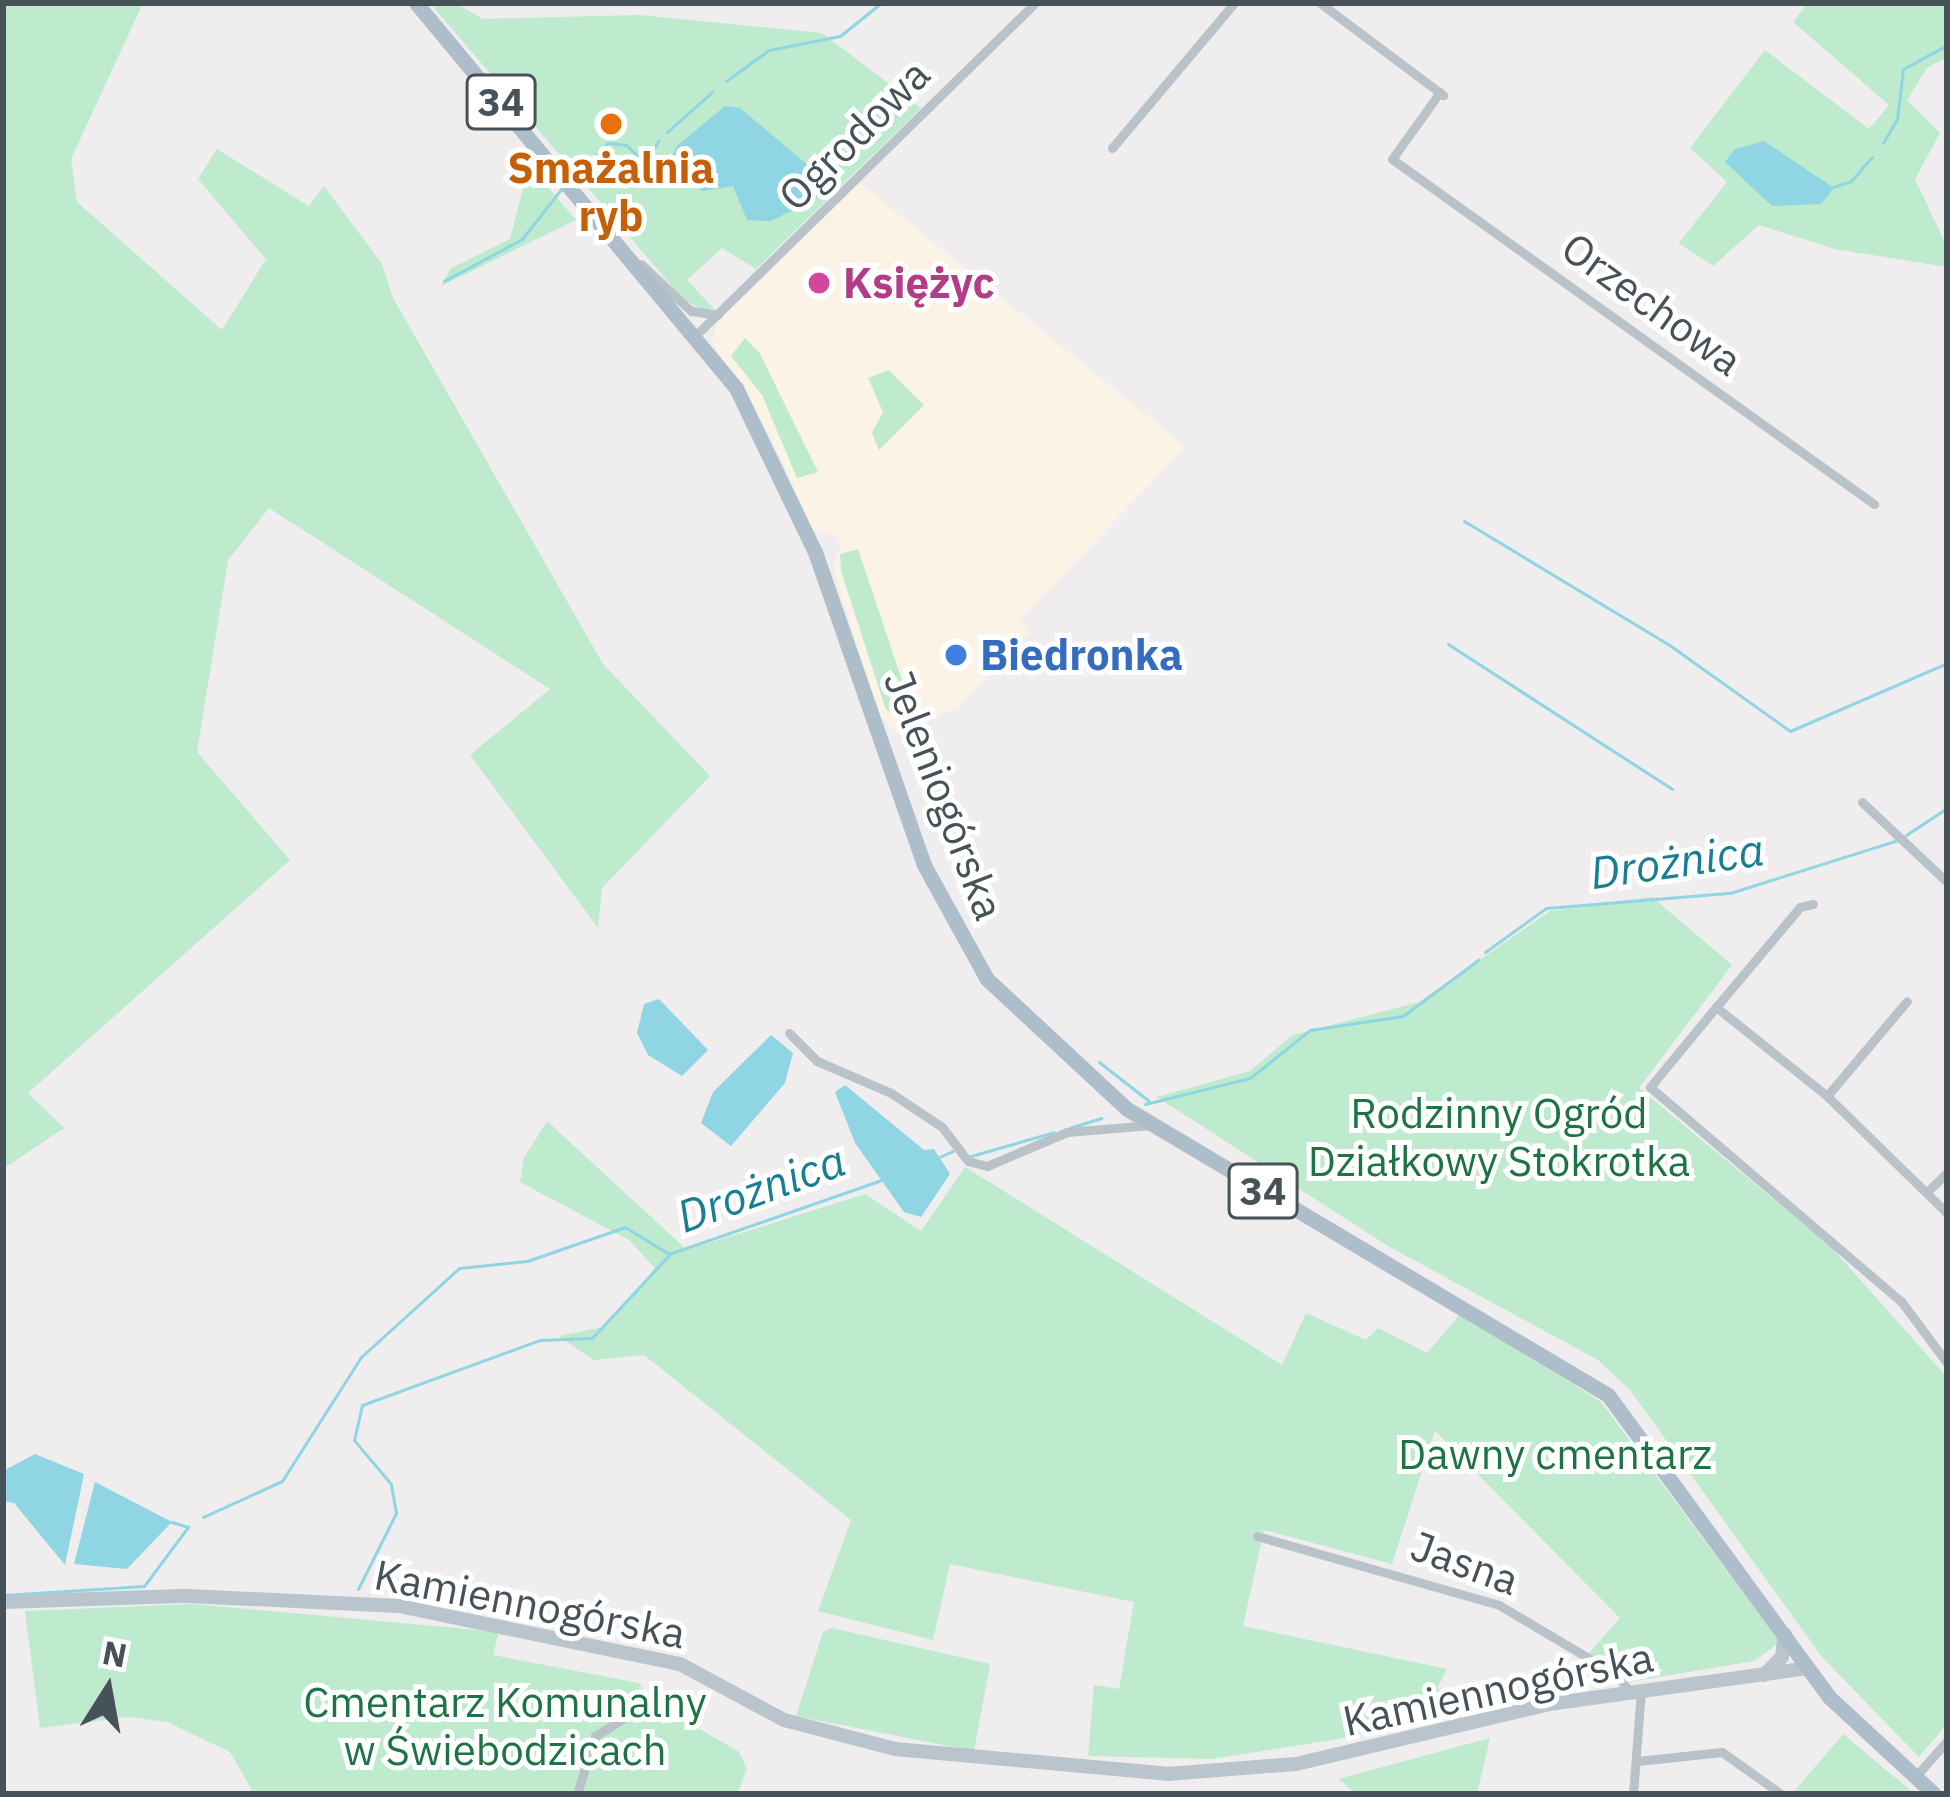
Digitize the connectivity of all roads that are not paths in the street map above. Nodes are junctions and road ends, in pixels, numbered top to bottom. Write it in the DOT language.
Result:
graph roads {
  1 [pos="416,3"];
  2 [pos="1035,3"];
  3 [pos="1234,3"];
  4 [pos="1320,3"];
  5 [pos="1112,148"];
  6 [pos="632,258"];
  7 [pos="718,314"];
  8 [pos="697,334"];
  9 [pos="1874,504"];
  10 [pos="1862,802"];
  11 [pos="1947,882"];
  12 [pos="1813,904"];
  13 [pos="1907,1001"];
  14 [pos="1716,1007"];
  15 [pos="789,1033"];
  16 [pos="1827,1096"];
  17 [pos="1152,1126"];
  18 [pos="1947,1173"];
  19 [pos="1927,1192"];
  20 [pos="1947,1213"];
  21 [pos="1947,1364"];
  22 [pos="1257,1536"];
  23 [pos="3,1602"];
  24 [pos="1785,1634"];
  25 [pos="1808,1668"];
  26 [pos="1764,1676"];
  27 [pos="1635,1691"];
  28 [pos="651,1702"];
  29 [pos="1947,1741"];
  30 [pos="1638,1761"];
  31 [pos="1915,1777"];
  32 [pos="577,1794"];
  33 [pos="1634,1794"];
  34 [pos="1781,1794"];
  35 [pos="1934,1794"];
  1 -- 6 [label="main road, 34"];
  2 -- 7 [label="street, Ogrodowa"];
  3 -- 5 [label="street"];
  4 -- 9 [label="street, Orzechowa"];
  6 -- 7 [label="street"];
  6 -- 8 [label="main road, 34"];
  7 -- 8 [label="street, Ogrodowa"];
  8 -- 17 [label="main road, Jeleniogórska / 34"];
  10 -- 11 [label="street"];
  12 -- 14 [label="street"];
  13 -- 16 [label="street"];
  14 -- 16 [label="street"];
  14 -- 21 [label="street"];
  15 -- 17 [label="street"];
  16 -- 19 [label="street"];
  17 -- 24 [label="main road, Jeleniogórska / 34"];
  18 -- 19 [label="street"];
  19 -- 20 [label="street"];
  22 -- 27 [label="street, Jasna"];
  23 -- 27 [label="street, Kamiennogórska"];
  24 -- 25 [label="main road, Jeleniogórska / 34"];
  24 -- 26 [label="street"];
  25 -- 26 [label="street, Kamiennogórska"];
  25 -- 31 [label="main road, Jeleniogórska / 34"];
  26 -- 27 [label="street, Kamiennogórska"];
  27 -- 30 [label="street"];
  28 -- 32 [label="street"];
  29 -- 31 [label="street"];
  30 -- 33 [label="street"];
  30 -- 34 [label="street"];
  31 -- 35 [label="main road, Jeleniogórska / 34"];
}
